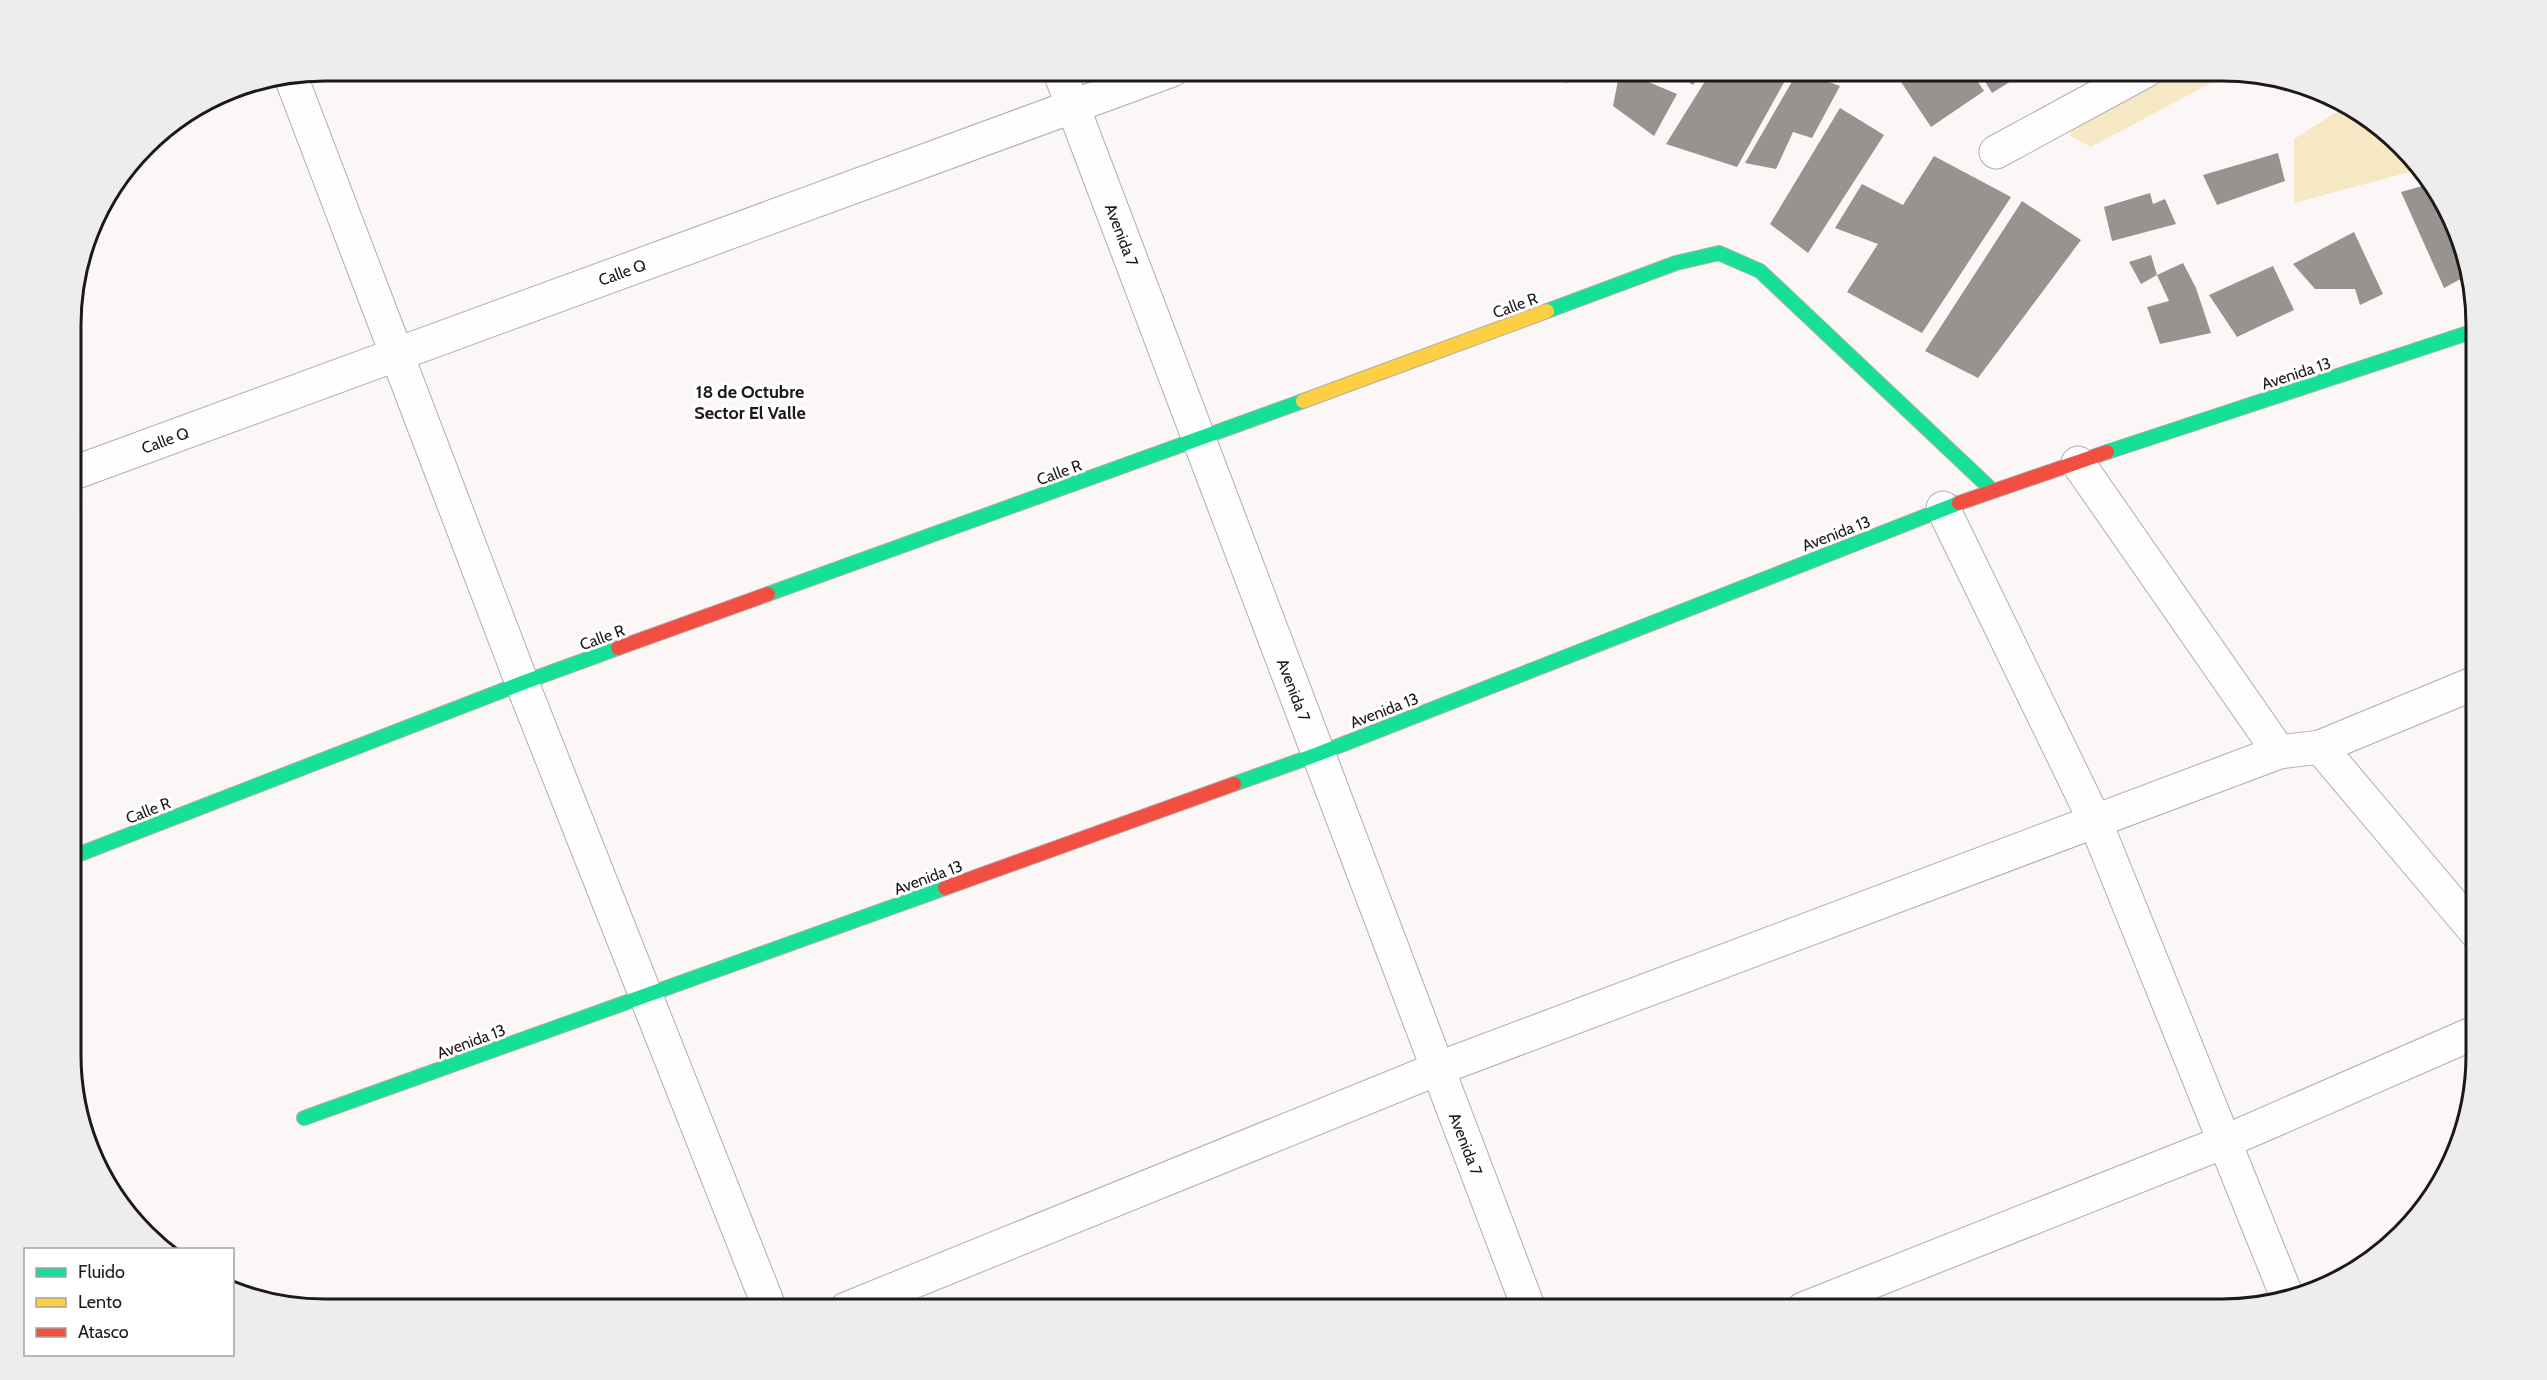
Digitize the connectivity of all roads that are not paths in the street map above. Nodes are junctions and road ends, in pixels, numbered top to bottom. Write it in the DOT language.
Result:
graph roads {
  1 [pos="1063,81"];
  2 [pos="1143,81"];
  3 [pos="2127,81"];
  4 [pos="293,83"];
  5 [pos="1073,107"];
  6 [pos="1996,152"];
  7 [pos="2466,334"];
  8 [pos="397,355"];
  9 [pos="1199,440"];
  10 [pos="2078,463"];
  11 [pos="81,470"];
  12 [pos="1992,490"];
  13 [pos="1943,508"];
  14 [pos="522,683"];
  15 [pos="2466,687"];
  16 [pos="2320,747"];
  17 [pos="2279,752"];
  18 [pos="1318,754"];
  19 [pos="2095,821"];
  20 [pos="81,854"];
  21 [pos="2466,920"];
  22 [pos="646,996"];
  23 [pos="2466,1036"];
  24 [pos="1437,1069"];
  25 [pos="304,1118"];
  26 [pos="2224,1142"];
  27 [pos="2285,1291"];
  28 [pos="766,1299"];
  29 [pos="871,1299"];
  30 [pos="1525,1299"];
  31 [pos="1828,1299"];
  1 -- 5 [label="street, Avenida 7"];
  2 -- 5 [label="street, Calle Q"];
  3 -- 6 [label="street"];
  4 -- 8 [label="street"];
  5 -- 8 [label="street, Calle Q"];
  5 -- 9 [label="street, Avenida 7"];
  7 -- 10 [label="street, Avenida 13"];
  8 -- 11 [label="street, Calle Q"];
  8 -- 14 [label="street"];
  9 -- 12 [label="street, Calle R"];
  9 -- 14 [label="street, Calle R"];
  9 -- 18 [label="street, Avenida 7"];
  10 -- 12 [label="street, Avenida 13"];
  10 -- 17 [label="street"];
  12 -- 13 [label="street, Avenida 13"];
  13 -- 18 [label="street, Avenida 13"];
  13 -- 19 [label="street"];
  14 -- 20 [label="street, Calle R"];
  14 -- 22 [label="street"];
  15 -- 16 [label="street"];
  16 -- 17 [label="street"];
  16 -- 21 [label="street"];
  17 -- 19 [label="street"];
  18 -- 22 [label="street, Avenida 13"];
  18 -- 24 [label="street, Avenida 7"];
  19 -- 24 [label="street"];
  19 -- 26 [label="street"];
  22 -- 25 [label="street, Avenida 13"];
  22 -- 28 [label="street"];
  23 -- 26 [label="street"];
  24 -- 29 [label="street"];
  24 -- 30 [label="street, Avenida 7"];
  26 -- 27 [label="street"];
  26 -- 31 [label="street"];
}
